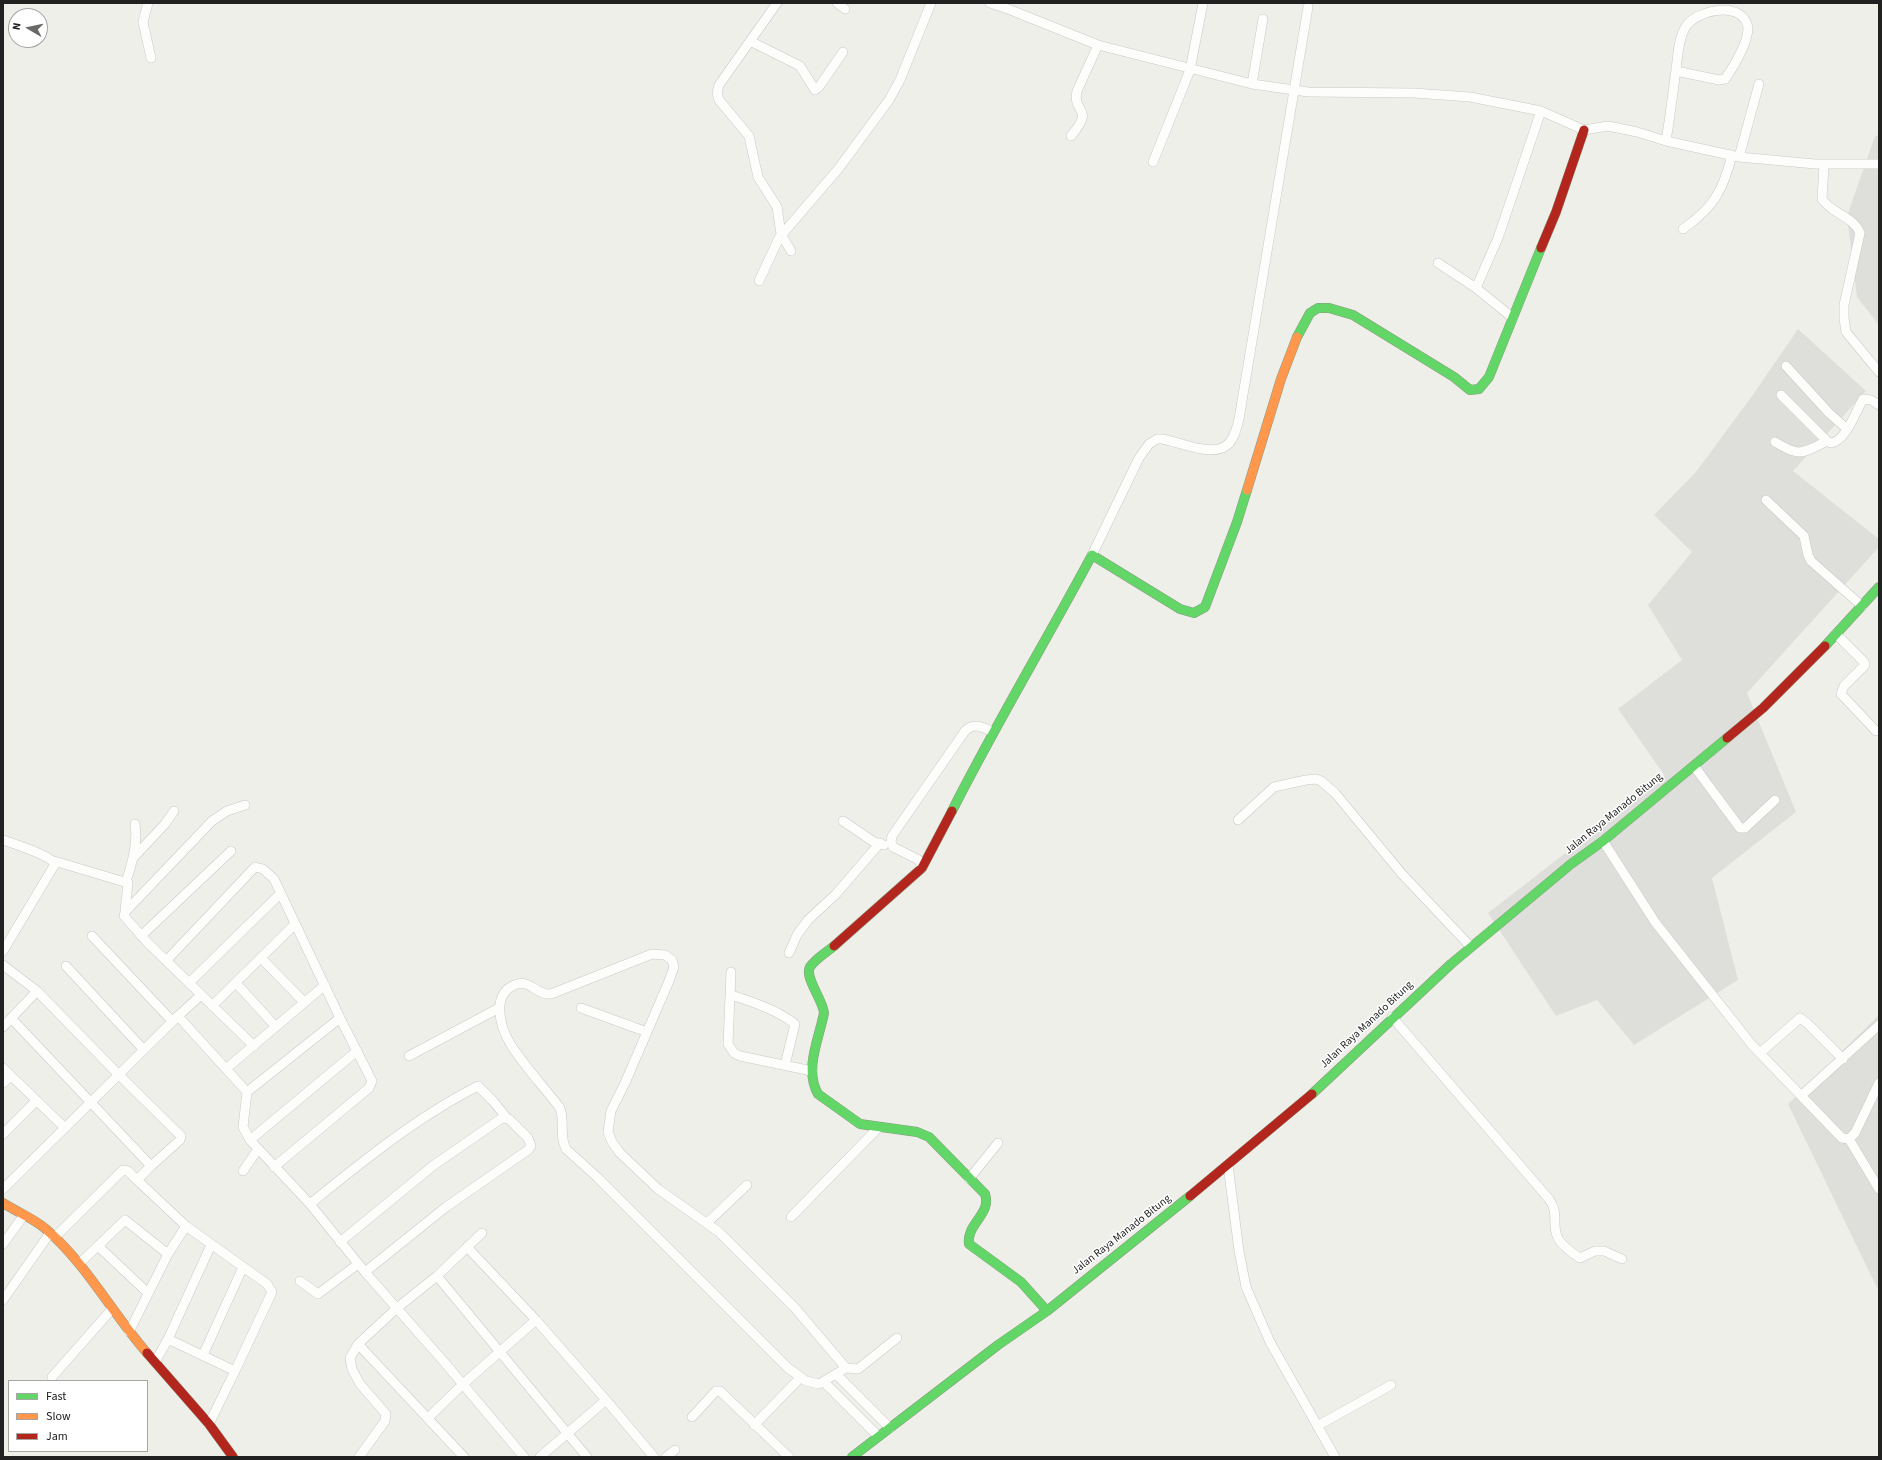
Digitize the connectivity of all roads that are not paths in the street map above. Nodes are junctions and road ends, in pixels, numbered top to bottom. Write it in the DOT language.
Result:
graph roads {
  1 [pos="148,3"];
  2 [pos="776,3"];
  3 [pos="837,3"];
  4 [pos="931,3"];
  5 [pos="990,3"];
  6 [pos="1203,3"];
  7 [pos="1308,7"];
  8 [pos="845,9"];
  9 [pos="1263,19"];
  10 [pos="750,40"];
  11 [pos="1098,46"];
  12 [pos="843,52"];
  13 [pos="151,58"];
  14 [pos="1190,70"];
  15 [pos="1676,71"];
  16 [pos="1252,84"];
  17 [pos="1759,84"];
  18 [pos="1293,91"];
  19 [pos="1542,111"];
  20 [pos="1584,130"];
  21 [pos="1071,136"];
  22 [pos="1666,142"];
  23 [pos="1736,156"];
  24 [pos="1153,162"];
  25 [pos="1824,164"];
  26 [pos="1879,164"];
  27 [pos="1683,229"];
  28 [pos="781,235"];
  29 [pos="791,251"];
  30 [pos="1438,263"];
  31 [pos="759,281"];
  32 [pos="1476,288"];
  33 [pos="1513,318"];
  34 [pos="1786,366"];
  35 [pos="1879,372"];
  36 [pos="1781,395"];
  37 [pos="1879,405"];
  38 [pos="1847,429"];
  39 [pos="1827,441"];
  40 [pos="1776,442"];
  41 [pos="1766,500"];
  42 [pos="1092,555"];
  43 [pos="1879,587"];
  44 [pos="1862,606"];
  45 [pos="1836,634"];
  46 [pos="1876,731"];
  47 [pos="993,732"];
  48 [pos="1694,766"];
  49 [pos="1776,800"];
  50 [pos="245,805"];
  51 [pos="174,811"];
  52 [pos="1238,820"];
  53 [pos="843,821"];
  54 [pos="135,824"];
  55 [pos="3,840"];
  56 [pos="1603,841"];
  57 [pos="880,844"];
  58 [pos="894,848"];
  59 [pos="231,851"];
  60 [pos="134,856"];
  61 [pos="54,861"];
  62 [pos="922,868"];
  63 [pos="126,882"];
  64 [pos="280,894"];
  65 [pos="125,912"];
  66 [pos="295,924"];
  67 [pos="92,936"];
  68 [pos="141,936"];
  69 [pos="1471,947"];
  70 [pos="3,951"];
  71 [pos="789,953"];
  72 [pos="261,958"];
  73 [pos="166,961"];
  74 [pos="3,965"];
  75 [pos="66,966"];
  76 [pos="731,972"];
  77 [pos="236,982"];
  78 [pos="189,983"];
  79 [pos="325,985"];
  80 [pos="38,990"];
  81 [pos="201,995"];
  82 [pos="731,995"];
  83 [pos="304,1002"];
  84 [pos="212,1006"];
  85 [pos="499,1008"];
  86 [pos="581,1008"];
  87 [pos="1392,1017"];
  88 [pos="11,1018"];
  89 [pos="340,1018"];
  90 [pos="175,1019"];
  91 [pos="1879,1025"];
  92 [pos="276,1026"];
  93 [pos="3,1027"];
  94 [pos="647,1032"];
  95 [pos="254,1046"];
  96 [pos="143,1049"];
  97 [pos="357,1051"];
  98 [pos="1760,1053"];
  99 [pos="409,1056"];
  100 [pos="1843,1059"];
  101 [pos="785,1066"];
  102 [pos="3,1068"];
  103 [pos="227,1068"];
  104 [pos="812,1071"];
  105 [pos="118,1074"];
  106 [pos="11,1076"];
  107 [pos="3,1083"];
  108 [pos="1879,1083"];
  109 [pos="248,1092"];
  110 [pos="1802,1095"];
  111 [pos="36,1101"];
  112 [pos="91,1101"];
  113 [pos="506,1118"];
  114 [pos="64,1127"];
  115 [pos="878,1128"];
  116 [pos="3,1134"];
  117 [pos="1849,1139"];
  118 [pos="250,1140"];
  119 [pos="998,1143"];
  120 [pos="258,1149"];
  121 [pos="1228,1165"];
  122 [pos="152,1166"];
  123 [pos="274,1167"];
  124 [pos="243,1171"];
  125 [pos="969,1179"];
  126 [pos="137,1180"];
  127 [pos="747,1185"];
  128 [pos="3,1189"];
  129 [pos="1879,1190"];
  130 [pos="3,1203"];
  131 [pos="310,1204"];
  132 [pos="24,1215"];
  133 [pos="791,1217"];
  134 [pos="707,1222"];
  135 [pos="186,1226"];
  136 [pos="482,1233"];
  137 [pos="52,1235"];
  138 [pos="340,1242"];
  139 [pos="3,1244"];
  140 [pos="212,1245"];
  141 [pos="98,1246"];
  142 [pos="467,1247"];
  143 [pos="168,1254"];
  144 [pos="1622,1259"];
  145 [pos="80,1263"];
  146 [pos="358,1264"];
  147 [pos="243,1267"];
  148 [pos="364,1272"];
  149 [pos="437,1276"];
  150 [pos="300,1281"];
  151 [pos="148,1293"];
  152 [pos="3,1300"];
  153 [pos="397,1308"];
  154 [pos="112,1309"];
  155 [pos="1047,1311"];
  156 [pos="536,1320"];
  157 [pos="129,1332"];
  158 [pos="897,1338"];
  159 [pos="168,1339"];
  160 [pos="358,1344"];
  161 [pos="500,1351"];
  162 [pos="203,1355"];
  163 [pos="155,1362"];
  164 [pos="846,1368"];
  165 [pos="235,1371"];
  166 [pos="836,1374"];
  167 [pos="52,1377"];
  168 [pos="800,1378"];
  169 [pos="824,1382"];
  170 [pos="463,1384"];
  171 [pos="1391,1385"];
  172 [pos="606,1400"];
  173 [pos="692,1417"];
  174 [pos="428,1418"];
  175 [pos="209,1424"];
  176 [pos="754,1425"];
  177 [pos="1317,1426"];
  178 [pos="890,1428"];
  179 [pos="567,1434"];
  180 [pos="878,1436"];
  181 [pos="675,1450"];
  182 [pos="233,1457"];
  183 [pos="359,1457"];
  184 [pos="464,1457"];
  185 [pos="524,1457"];
  186 [pos="540,1457"];
  187 [pos="587,1457"];
  188 [pos="654,1457"];
  189 [pos="666,1457"];
  190 [pos="789,1457"];
  191 [pos="852,1457"];
  192 [pos="1335,1457"];
  1 -- 13 [label="street"];
  2 -- 10 [label="street"];
  3 -- 8 [label="street"];
  4 -- 28 [label="street"];
  5 -- 11 [label="street"];
  6 -- 14 [label="street"];
  7 -- 18 [label="street"];
  9 -- 16 [label="street"];
  10 -- 12 [label="street"];
  10 -- 28 [label="street"];
  11 -- 14 [label="street"];
  11 -- 21 [label="street"];
  14 -- 16 [label="street"];
  14 -- 24 [label="street"];
  15 -- 15 [label="street"];
  15 -- 22 [label="street"];
  16 -- 18 [label="street"];
  17 -- 23 [label="street"];
  18 -- 19 [label="street"];
  18 -- 42 [label="street"];
  19 -- 20 [label="street"];
  19 -- 32 [label="street"];
  20 -- 22 [label="street"];
  20 -- 33 [label="main road"];
  22 -- 23 [label="street"];
  23 -- 25 [label="street"];
  23 -- 27 [label="street"];
  25 -- 26 [label="street"];
  25 -- 35 [label="street"];
  28 -- 29 [label="street"];
  28 -- 31 [label="street"];
  30 -- 32 [label="street"];
  32 -- 33 [label="street"];
  33 -- 42 [label="main road"];
  34 -- 38 [label="street"];
  36 -- 39 [label="street"];
  37 -- 38 [label="street"];
  38 -- 39 [label="street"];
  39 -- 40 [label="street"];
  41 -- 44 [label="street"];
  42 -- 47 [label="main road"];
  43 -- 44 [label="main road, Jalan Raya Manado Bitung"];
  44 -- 45 [label="main road, Jalan Raya Manado Bitung"];
  45 -- 46 [label="street"];
  45 -- 48 [label="main road, Jalan Raya Manado Bitung"];
  47 -- 58 [label="street"];
  47 -- 62 [label="main road"];
  48 -- 49 [label="street"];
  48 -- 56 [label="main road, Jalan Raya Manado Bitung"];
  50 -- 65 [label="street"];
  51 -- 60 [label="street"];
  52 -- 69 [label="street"];
  53 -- 57 [label="street"];
  54 -- 60 [label="street"];
  55 -- 61 [label="street"];
  56 -- 69 [label="main road, Jalan Raya Manado Bitung"];
  56 -- 98 [label="street"];
  57 -- 58 [label="street"];
  57 -- 71 [label="street"];
  58 -- 62 [label="street"];
  59 -- 68 [label="street"];
  60 -- 63 [label="street"];
  61 -- 63 [label="street"];
  61 -- 70 [label="street"];
  62 -- 104 [label="main road"];
  63 -- 65 [label="street"];
  64 -- 66 [label="street"];
  64 -- 73 [label="street"];
  64 -- 78 [label="street"];
  65 -- 68 [label="street"];
  66 -- 72 [label="street"];
  66 -- 79 [label="street"];
  67 -- 90 [label="street"];
  68 -- 73 [label="street"];
  69 -- 87 [label="main road, Jalan Raya Manado Bitung"];
  72 -- 77 [label="street"];
  72 -- 83 [label="street"];
  73 -- 78 [label="street"];
  74 -- 80 [label="street"];
  75 -- 96 [label="street"];
  76 -- 82 [label="street"];
  77 -- 84 [label="street"];
  77 -- 92 [label="street"];
  78 -- 81 [label="street"];
  79 -- 83 [label="street"];
  79 -- 89 [label="street"];
  80 -- 88 [label="street"];
  80 -- 105 [label="street"];
  81 -- 84 [label="street"];
  81 -- 90 [label="street"];
  82 -- 101 [label="street"];
  82 -- 101 [label="street"];
  83 -- 92 [label="street"];
  84 -- 95 [label="street"];
  85 -- 94 [label="street"];
  85 -- 99 [label="street"];
  85 -- 168 [label="street"];
  86 -- 94 [label="street"];
  87 -- 121 [label="main road, Jalan Raya Manado Bitung"];
  87 -- 144 [label="street"];
  88 -- 93 [label="street"];
  88 -- 112 [label="street"];
  89 -- 97 [label="street"];
  89 -- 109 [label="street"];
  90 -- 96 [label="street"];
  90 -- 103 [label="street"];
  91 -- 100 [label="street"];
  92 -- 95 [label="street"];
  94 -- 134 [label="street"];
  95 -- 103 [label="street"];
  96 -- 105 [label="street"];
  97 -- 118 [label="street"];
  97 -- 123 [label="street"];
  98 -- 100 [label="street"];
  98 -- 110 [label="street"];
  100 -- 110 [label="street"];
  101 -- 104 [label="street"];
  102 -- 106 [label="street"];
  103 -- 109 [label="street"];
  104 -- 115 [label="main road"];
  105 -- 112 [label="street"];
  105 -- 122 [label="street"];
  106 -- 107 [label="street"];
  106 -- 111 [label="street"];
  108 -- 117 [label="street"];
  109 -- 118 [label="street"];
  110 -- 117 [label="street"];
  111 -- 114 [label="street"];
  111 -- 116 [label="street"];
  112 -- 114 [label="street"];
  112 -- 122 [label="street"];
  113 -- 131 [label="street"];
  113 -- 138 [label="street"];
  113 -- 148 [label="street"];
  114 -- 128 [label="street"];
  115 -- 125 [label="main road"];
  115 -- 133 [label="street"];
  117 -- 129 [label="street"];
  118 -- 120 [label="street"];
  119 -- 125 [label="street"];
  120 -- 123 [label="street"];
  120 -- 124 [label="street"];
  121 -- 155 [label="main road, Jalan Raya Manado Bitung"];
  121 -- 177 [label="street"];
  122 -- 126 [label="street"];
  123 -- 131 [label="street"];
  125 -- 155 [label="main road"];
  126 -- 135 [label="street"];
  126 -- 137 [label="street"];
  127 -- 134 [label="street"];
  130 -- 132 [label="main road"];
  131 -- 138 [label="street"];
  132 -- 137 [label="main road"];
  132 -- 139 [label="street"];
  134 -- 164 [label="street"];
  135 -- 140 [label="street"];
  135 -- 143 [label="street"];
  136 -- 142 [label="street"];
  137 -- 145 [label="main road"];
  137 -- 152 [label="street"];
  138 -- 146 [label="street"];
  140 -- 147 [label="street"];
  140 -- 159 [label="street"];
  141 -- 143 [label="street"];
  141 -- 145 [label="street"];
  141 -- 151 [label="street"];
  142 -- 149 [label="street"];
  142 -- 156 [label="street"];
  143 -- 151 [label="street"];
  145 -- 154 [label="main road"];
  146 -- 148 [label="street"];
  146 -- 150 [label="street"];
  147 -- 162 [label="street"];
  147 -- 165 [label="street"];
  148 -- 153 [label="street"];
  149 -- 153 [label="street"];
  149 -- 161 [label="street"];
  151 -- 157 [label="street"];
  153 -- 160 [label="street"];
  153 -- 170 [label="street"];
  154 -- 157 [label="main road"];
  154 -- 167 [label="street"];
  155 -- 178 [label="main road, Jalan Raya Manado Bitung"];
  156 -- 161 [label="street"];
  156 -- 172 [label="street"];
  157 -- 163 [label="main road"];
  158 -- 164 [label="street"];
  159 -- 162 [label="street"];
  159 -- 163 [label="street"];
  160 -- 174 [label="street"];
  160 -- 183 [label="street"];
  161 -- 170 [label="street"];
  161 -- 179 [label="street"];
  162 -- 165 [label="street"];
  163 -- 175 [label="main road"];
  164 -- 166 [label="street"];
  165 -- 175 [label="street"];
  166 -- 169 [label="street"];
  166 -- 178 [label="street"];
  168 -- 169 [label="street"];
  168 -- 176 [label="street"];
  169 -- 180 [label="street"];
  170 -- 174 [label="street"];
  170 -- 185 [label="street"];
  171 -- 177 [label="street"];
  172 -- 179 [label="street"];
  172 -- 188 [label="street"];
  173 -- 176 [label="street"];
  174 -- 184 [label="street"];
  175 -- 182 [label="main road"];
  176 -- 190 [label="street"];
  177 -- 192 [label="street"];
  178 -- 180 [label="main road, Jalan Raya Manado Bitung"];
  179 -- 186 [label="street"];
  179 -- 187 [label="street"];
  180 -- 191 [label="main road, Jalan Raya Manado Bitung"];
  181 -- 189 [label="street"];
}
